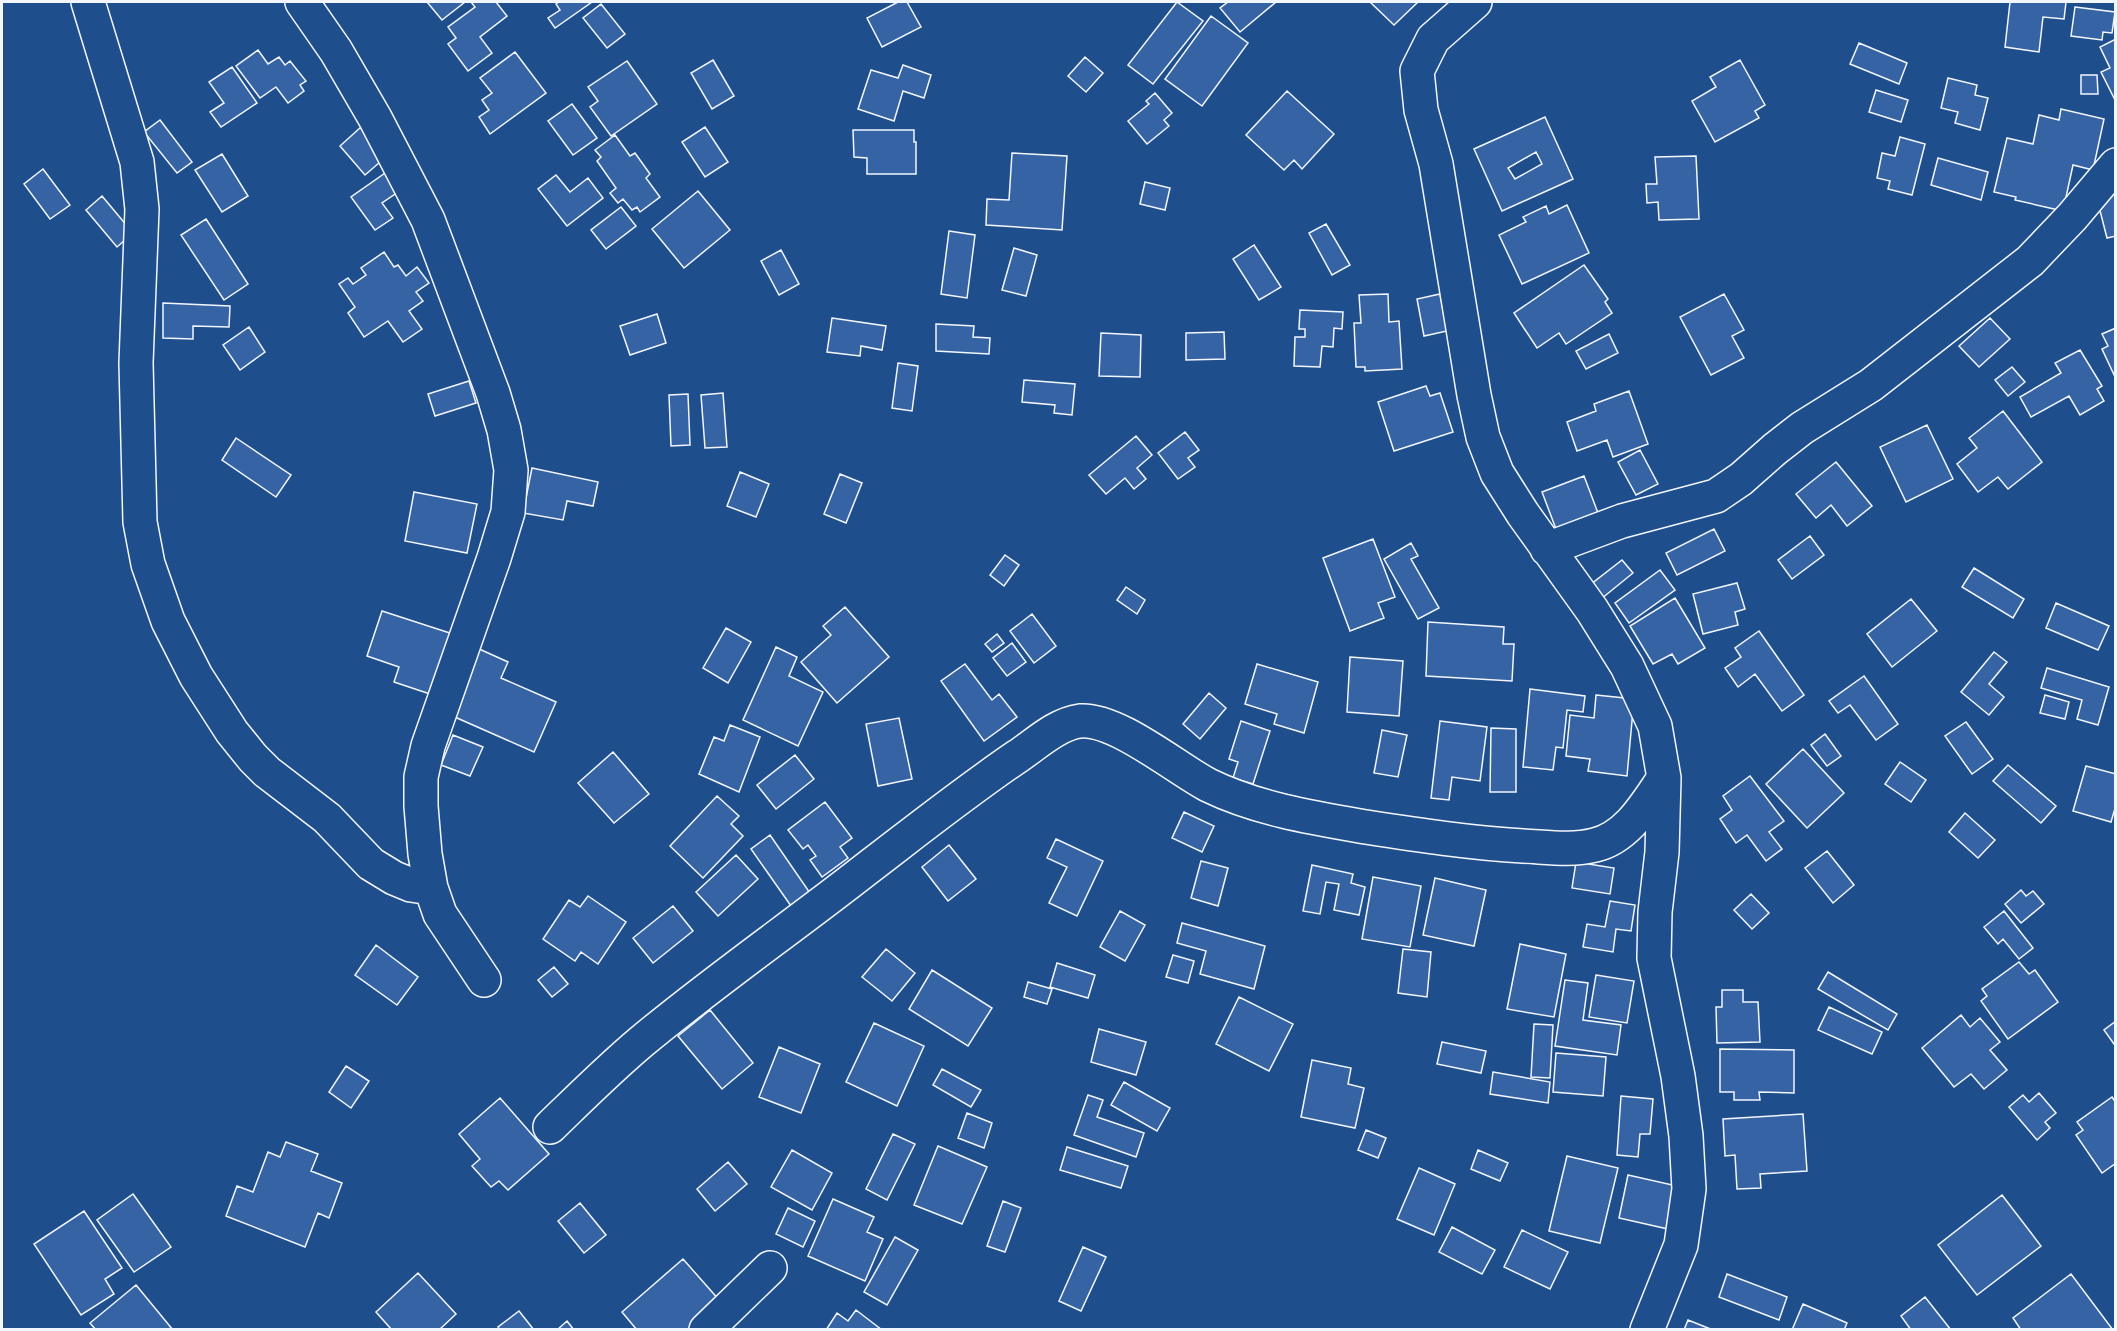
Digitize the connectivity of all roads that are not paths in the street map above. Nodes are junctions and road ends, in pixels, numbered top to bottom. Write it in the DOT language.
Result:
graph roads {
  1 [pos="88,2"];
  2 [pos="302,2"];
  3 [pos="1475,2"];
  4 [pos="2115,165"];
  5 [pos="1547,549"];
  6 [pos="1664,778"];
  7 [pos="430,888"];
  8 [pos="484,980"];
  9 [pos="550,1127"];
  10 [pos="770,1268"];
  11 [pos="705,1329"];
  12 [pos="1647,1329"];
  1 -- 7 [label="street"];
  2 -- 7 [label="street"];
  3 -- 5 [label="street"];
  4 -- 5 [label="street"];
  5 -- 6 [label="street"];
  6 -- 9 [label="street"];
  6 -- 12 [label="street"];
  7 -- 8 [label="street"];
  10 -- 11 [label="street"];
}
